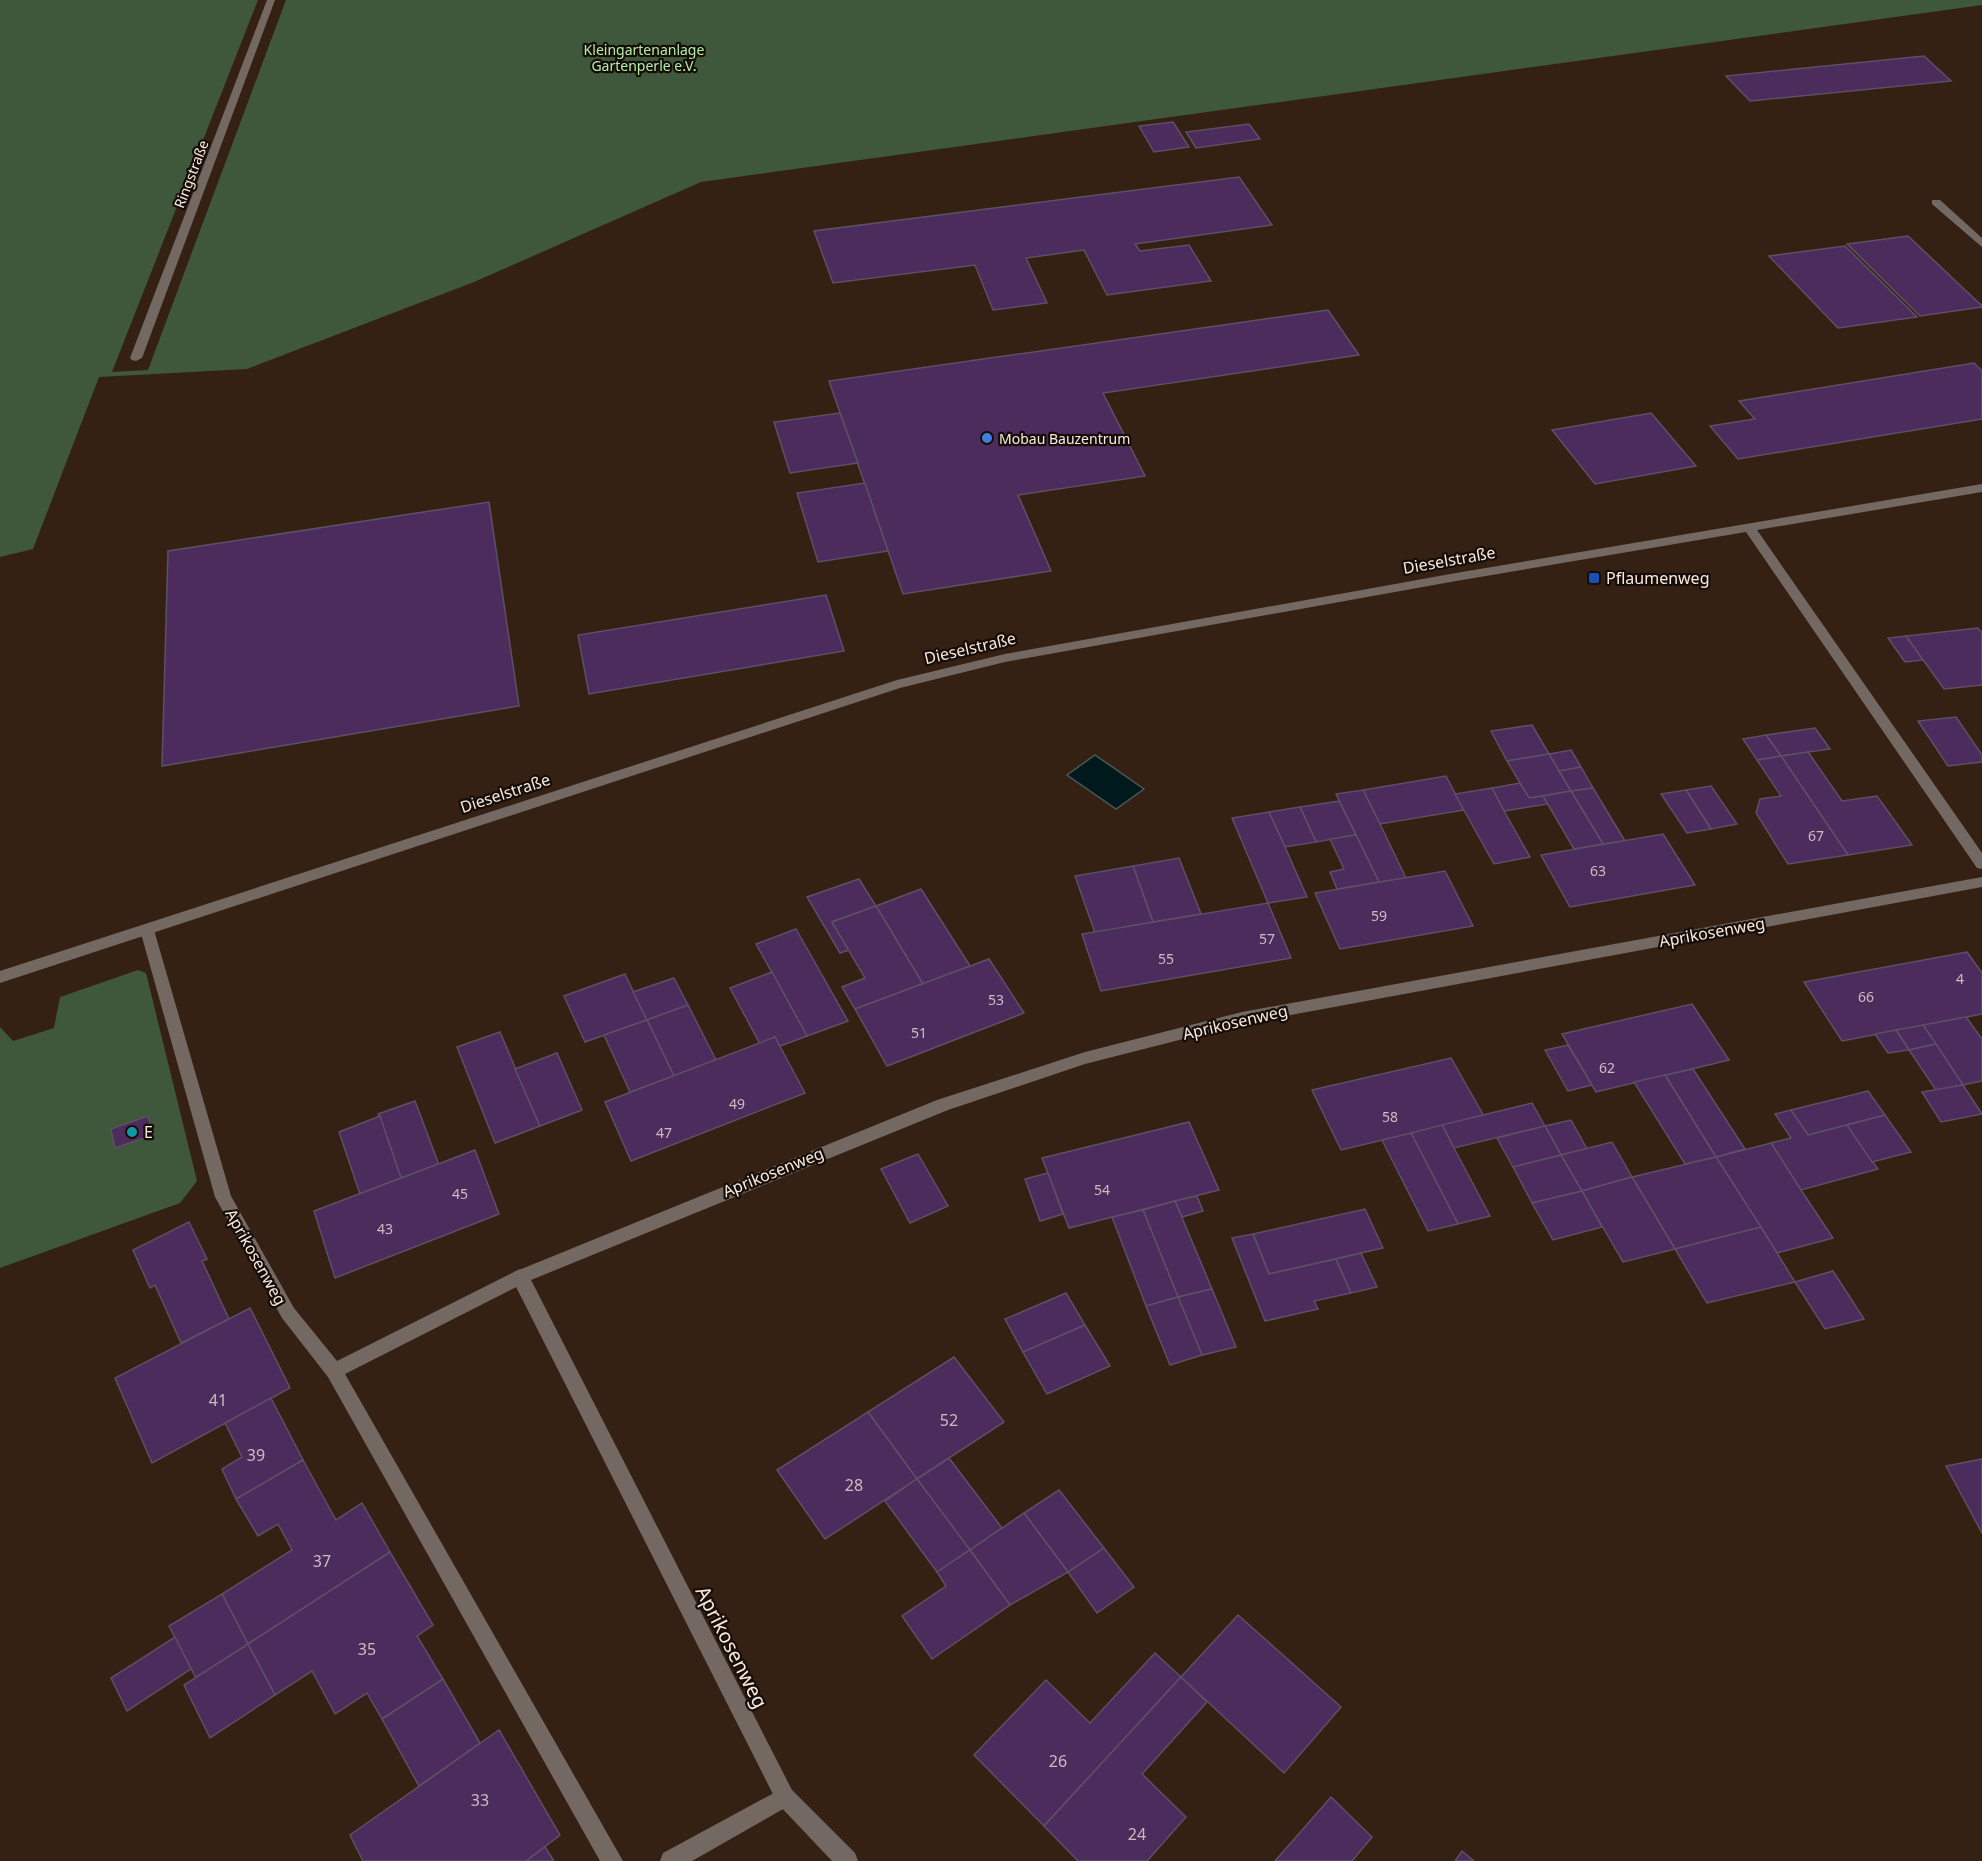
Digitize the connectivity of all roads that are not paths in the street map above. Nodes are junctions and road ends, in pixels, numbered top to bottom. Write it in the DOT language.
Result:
graph roads {
  1 [pos="272,0"];
  2 [pos="1936,201"];
  3 [pos="1982,244"];
  4 [pos="136,358"];
  5 [pos="1982,488"];
  6 [pos="1750,528"];
  7 [pos="1982,864"];
  8 [pos="1982,882"];
  9 [pos="147,930"];
  10 [pos="0,977"];
  11 [pos="520,1277"];
  12 [pos="334,1371"];
  13 [pos="785,1797"];
  14 [pos="612,1861"];
  15 [pos="671,1861"];
  16 [pos="847,1861"];
  1 -- 4 [label="street, Ringstraße"];
  2 -- 3 [label="street"];
  5 -- 6 [label="street, Dieselstraße"];
  6 -- 7 [label="street"];
  6 -- 9 [label="street, Dieselstraße"];
  8 -- 11 [label="street, Aprikosenweg"];
  9 -- 10 [label="street, Dieselstraße"];
  9 -- 12 [label="street, Aprikosenweg"];
  11 -- 12 [label="street, Aprikosenweg"];
  11 -- 13 [label="street, Aprikosenweg"];
  12 -- 14 [label="street"];
  13 -- 15 [label="street"];
  13 -- 16 [label="street, Aprikosenweg"];
}
